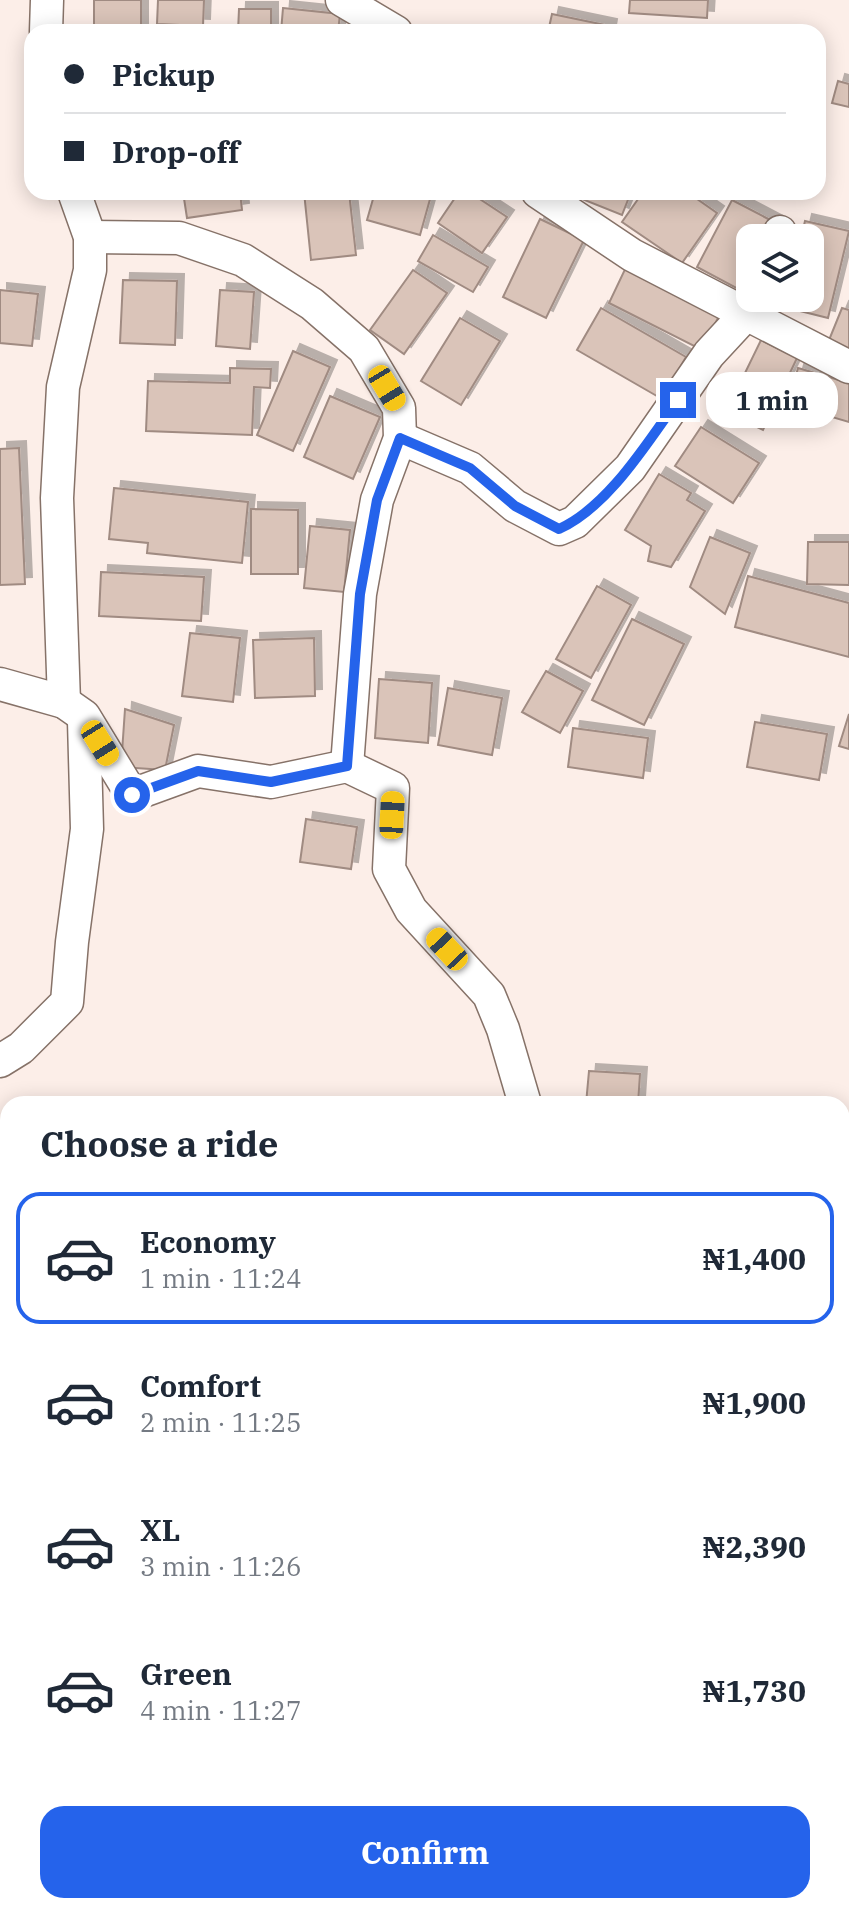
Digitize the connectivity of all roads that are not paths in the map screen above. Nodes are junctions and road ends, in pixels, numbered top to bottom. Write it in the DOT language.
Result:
graph roads {
  1 [pos="47,0"];
  2 [pos="342,0"];
  3 [pos="46,24"];
  4 [pos="382,24"];
  5 [pos="77,200"];
  6 [pos="550,200"];
  7 [pos="90,237"];
  8 [pos="736,300"];
  9 [pos="745,312"];
  10 [pos="759,312"];
  11 [pos="849,367"];
  12 [pos="400,438"];
  13 [pos="0,684"];
  14 [pos="74,709"];
  15 [pos="347,766"];
  16 [pos="0,1061"];
  17 [pos="523,1096"];
  1 -- 3 [label="street"];
  2 -- 4 [label="street"];
  5 -- 7 [label="street"];
  6 -- 8 [label="street"];
  7 -- 12 [label="street"];
  7 -- 14 [label="street"];
  9 -- 12 [label="street"];
  10 -- 11 [label="street"];
  12 -- 15 [label="street"];
  13 -- 14 [label="street"];
  14 -- 15 [label="street"];
  14 -- 16 [label="street"];
  15 -- 17 [label="street"];
}
